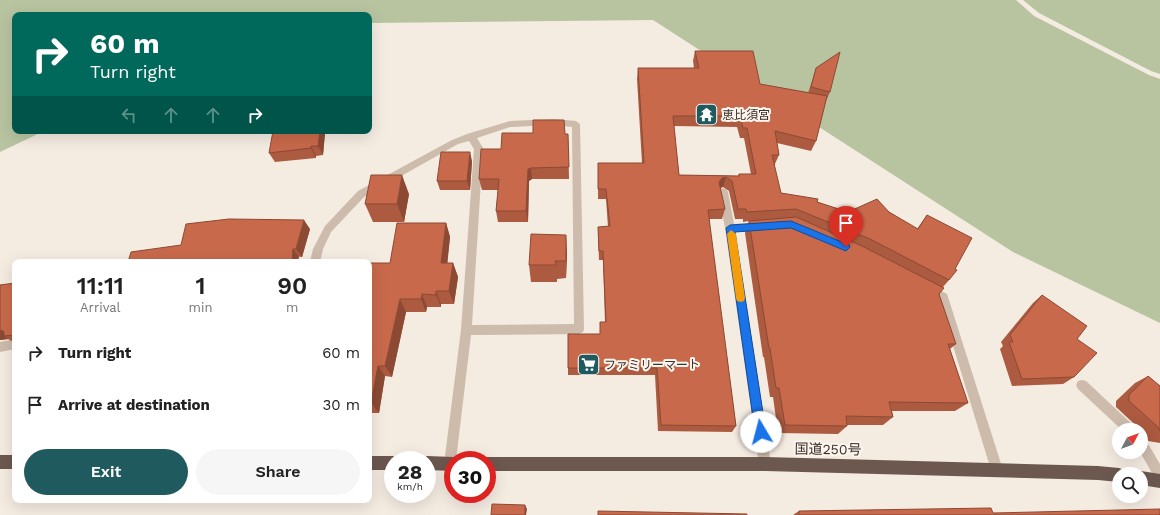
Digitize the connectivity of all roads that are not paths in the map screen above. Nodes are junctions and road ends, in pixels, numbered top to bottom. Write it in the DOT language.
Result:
graph roads {
  1 [pos="470,136"];
  2 [pos="723,192"];
  3 [pos="768,226"];
  4 [pos="730,228"];
  5 [pos="316,259"];
  6 [pos="920,284"];
  7 [pos="466,330"];
  8 [pos="12,345"];
  9 [pos="0,347"];
  10 [pos="1082,385"];
  11 [pos="1123,423"];
  12 [pos="453,451"];
  13 [pos="1148,455"];
  14 [pos="0,462"];
  15 [pos="12,462"];
  16 [pos="372,463"];
  17 [pos="384,463"];
  18 [pos="496,464"];
  19 [pos="765,464"];
  20 [pos="997,470"];
  21 [pos="1112,474"];
  22 [pos="1160,476"];
  23 [pos="1148,479"];
  24 [pos="1160,481"];
  1 -- 5 [label="street"];
  1 -- 7 [label="street"];
  1 -- 7 [label="street"];
  2 -- 4 [label="street"];
  3 -- 4 [label="street"];
  4 -- 19 [label="street"];
  6 -- 20 [label="street"];
  7 -- 12 [label="street"];
  8 -- 9 [label="street"];
  10 -- 11 [label="street"];
  13 -- 22 [label="street"];
  14 -- 15 [label="highway"];
  16 -- 17 [label="highway"];
  18 -- 19 [label="highway, 国道250号"];
  19 -- 20 [label="highway, 国道250号"];
  20 -- 21 [label="highway, 国道250号"];
  23 -- 24 [label="highway"];
}
